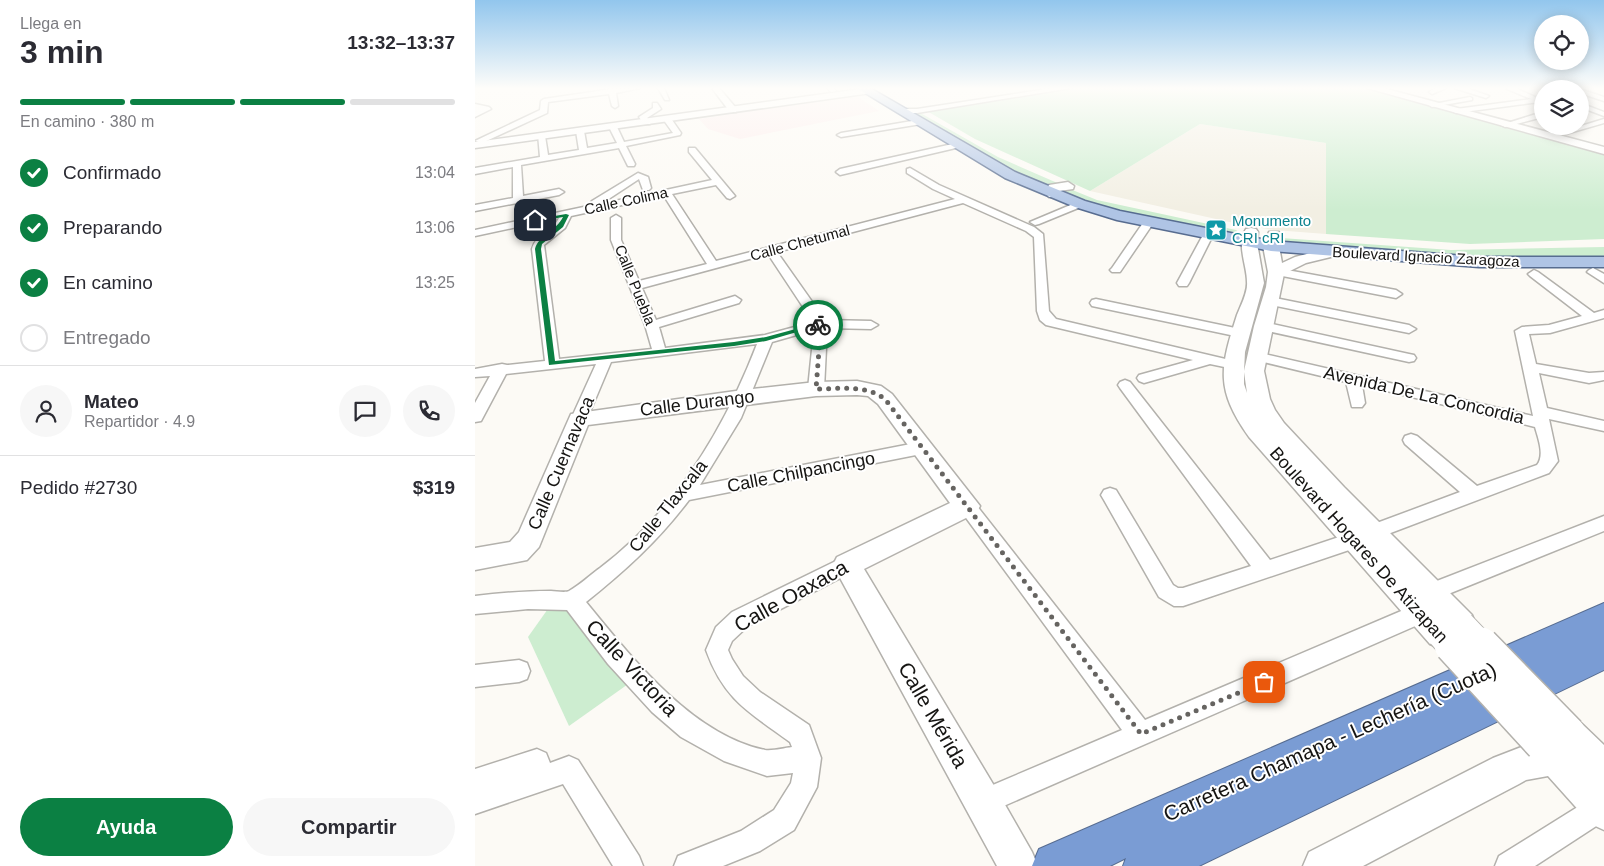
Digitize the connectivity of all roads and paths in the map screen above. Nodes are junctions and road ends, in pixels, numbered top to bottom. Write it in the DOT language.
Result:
graph roads {
  1 [pos="508,128"];
  2 [pos="601,128"];
  3 [pos="614,128"];
  4 [pos="673,128"];
  5 [pos="868,128"];
  6 [pos="935,128"];
  7 [pos="943,128"];
  8 [pos="1520,128"];
  9 [pos="1581,128"];
  10 [pos="580,131"];
  11 [pos="841,135"];
  12 [pos="541,136"];
  13 [pos="1552,136"];
  14 [pos="478,143"];
  15 [pos="957,145"];
  16 [pos="623,146"];
  17 [pos="692,150"];
  18 [pos="1604,151"];
  19 [pos="584,152"];
  20 [pos="544,159"];
  21 [pos="517,164"];
  22 [pos="631,164"];
  23 [pos="910,170"];
  24 [pos="475,171"];
  25 [pos="840,172"];
  26 [pos="718,182"];
  27 [pos="1068,186"];
  28 [pos="646,188"];
  29 [pos="559,192"];
  30 [pos="666,192"];
  31 [pos="1054,194"];
  32 [pos="730,196"];
  33 [pos="965,199"];
  34 [pos="518,200"];
  35 [pos="1080,204"];
  36 [pos="475,208"];
  37 [pos="584,209"];
  38 [pos="566,215"];
  39 [pos="616,218"];
  40 [pos="1035,222"];
  41 [pos="1149,222"];
  42 [pos="475,233"];
  43 [pos="1208,235"];
  44 [pos="1262,239"];
  45 [pos="1594,246"];
  46 [pos="771,251"];
  47 [pos="1333,252"];
  48 [pos="714,266"];
  49 [pos="1599,267"];
  50 [pos="1116,270"];
  51 [pos="1276,272"];
  52 [pos="1535,274"];
  53 [pos="1604,279"];
  54 [pos="1183,283"];
  55 [pos="635,286"];
  56 [pos="1395,294"];
  57 [pos="735,300"];
  58 [pos="1096,302"];
  59 [pos="1270,302"];
  60 [pos="1597,316"];
  61 [pos="821,324"];
  62 [pos="652,325"];
  63 [pos="871,325"];
  64 [pos="1263,326"];
  65 [pos="1409,330"];
  66 [pos="1240,333"];
  67 [pos="766,339"];
  68 [pos="659,351"];
  69 [pos="1256,356"];
  70 [pos="606,358"];
  71 [pos="1409,358"];
  72 [pos="1209,359"];
  73 [pos="552,364"];
  74 [pos="1234,365"];
  75 [pos="1529,367"];
  76 [pos="502,368"];
  77 [pos="475,372"];
  78 [pos="1604,376"];
  79 [pos="1144,378"];
  80 [pos="1353,379"];
  81 [pos="1125,385"];
  82 [pos="816,389"];
  83 [pos="743,397"];
  84 [pos="1357,403"];
  85 [pos="475,417"];
  86 [pos="1541,417"];
  87 [pos="579,419"];
  88 [pos="1604,426"];
  89 [pos="1411,440"];
  90 [pos="921,448"];
  91 [pos="1474,494"];
  92 [pos="682,495"];
  93 [pos="1110,495"];
  94 [pos="1326,496"];
  95 [pos="967,506"];
  96 [pos="1604,523"];
  97 [pos="1364,536"];
  98 [pos="475,559"];
  99 [pos="847,565"];
  100 [pos="1265,569"];
  101 [pos="572,601"];
  102 [pos="475,605"];
  103 [pos="1438,616"];
  104 [pos="1604,619"];
  105 [pos="1604,651"];
  106 [pos="519,671"];
  107 [pos="475,676"];
  108 [pos="1141,734"];
  109 [pos="1577,751"];
  110 [pos="808,758"];
  111 [pos="537,762"];
  112 [pos="475,782"];
  113 [pos="475,801"];
  114 [pos="1602,809"];
  115 [pos="991,816"];
  116 [pos="629,866"];
  117 [pos="687,866"];
  118 [pos="1018,866"];
  119 [pos="1056,866"];
  120 [pos="1147,866"];
  121 [pos="1323,866"];
  122 [pos="1509,866"];
  1 -- 14 [label="street"];
  2 -- 10 [label="street"];
  3 -- 16 [label="street"];
  4 -- 16 [label="street"];
  5 -- 11 [label="street"];
  6 -- 15 [label="main road, Boulevard Ignacio Zaragoza"];
  7 -- 27 [label="main road, Boulevard Ignacio Zaragoza"];
  8 -- 13 [label="street"];
  9 -- 13 [label="street"];
  10 -- 12 [label="street"];
  10 -- 19 [label="street"];
  12 -- 14 [label="street"];
  12 -- 20 [label="street"];
  13 -- 18 [label="street"];
  15 -- 25 [label="street"];
  15 -- 31 [label="main road, Boulevard Ignacio Zaragoza"];
  16 -- 19 [label="street"];
  16 -- 22 [label="street"];
  17 -- 26 [label="street"];
  19 -- 20 [label="street"];
  20 -- 21 [label="street"];
  21 -- 24 [label="street"];
  21 -- 34 [label="street"];
  23 -- 33 [label="street"];
  26 -- 30 [label="street, Calle Colima"];
  26 -- 32 [label="street"];
  27 -- 31 [label="street"];
  27 -- 44 [label="main road, Boulevard Ignacio Zaragoza"];
  28 -- 37 [label="street"];
  29 -- 34 [label="street"];
  30 -- 37 [label="street, Calle Colima"];
  30 -- 48 [label="street"];
  31 -- 35 [label="main road, Boulevard Ignacio Zaragoza"];
  33 -- 46 [label="street, Calle Chetumal"];
  33 -- 72 [label="street"];
  34 -- 36 [label="street"];
  35 -- 40 [label="street"];
  35 -- 41 [label="main road, Boulevard Ignacio Zaragoza"];
  37 -- 38 [label="street, Calle Colima"];
  38 -- 42 [label="street, Calle Colima"];
  38 -- 73 [label="street"];
  39 -- 55 [label="street, Calle Puebla"];
  41 -- 43 [label="main road, Boulevard Ignacio Zaragoza"];
  41 -- 50 [label="street"];
  43 -- 44 [label="main road, Boulevard Ignacio Zaragoza"];
  43 -- 54 [label="street"];
  44 -- 45 [label="main road, Boulevard Ignacio Zaragoza"];
  44 -- 47 [label="main road, Boulevard Ignacio Zaragoza"];
  44 -- 51 [label="street, Boulevard Hogares De Atizapan"];
  44 -- 66 [label="street, Boulevard Hogares De Atizapan"];
  46 -- 48 [label="street, Calle Chetumal"];
  46 -- 61 [label="street"];
  47 -- 49 [label="main road, Boulevard Ignacio Zaragoza"];
  47 -- 51 [label="street"];
  48 -- 55 [label="street, Calle Chetumal"];
  49 -- 53 [label="street"];
  51 -- 56 [label="street"];
  51 -- 59 [label="street, Boulevard Hogares De Atizapan"];
  52 -- 60 [label="street"];
  55 -- 62 [label="street, Calle Puebla"];
  57 -- 62 [label="street"];
  58 -- 66 [label="street"];
  59 -- 64 [label="street, Boulevard Hogares De Atizapan"];
  59 -- 65 [label="street"];
  60 -- 75 [label="street"];
  61 -- 63 [label="street"];
  61 -- 67 [label="street"];
  61 -- 82 [label="street"];
  62 -- 68 [label="street, Calle Puebla"];
  64 -- 69 [label="street, Boulevard Hogares De Atizapan"];
  64 -- 71 [label="street"];
  66 -- 74 [label="street, Boulevard Hogares De Atizapan"];
  67 -- 68 [label="street"];
  67 -- 83 [label="street, Calle Tlaxcala"];
  68 -- 70 [label="street"];
  69 -- 80 [label="street, Avenida De La Concordia"];
  69 -- 94 [label="street, Boulevard Hogares De Atizapan"];
  70 -- 73 [label="street"];
  70 -- 87 [label="street, Calle Cuernavaca"];
  72 -- 74 [label="street"];
  72 -- 79 [label="street"];
  73 -- 76 [label="street"];
  74 -- 94 [label="street, Boulevard Hogares De Atizapan"];
  75 -- 78 [label="street"];
  75 -- 86 [label="street"];
  76 -- 77 [label="street"];
  76 -- 85 [label="street"];
  80 -- 84 [label="street"];
  80 -- 86 [label="street, Avenida De La Concordia"];
  81 -- 100 [label="street"];
  82 -- 83 [label="street, Calle Durango"];
  82 -- 90 [label="street, Calle Durango"];
  83 -- 87 [label="street, Calle Durango"];
  83 -- 92 [label="street, Calle Tlaxcala"];
  86 -- 88 [label="street"];
  86 -- 91 [label="street, Avenida De La Concordia"];
  87 -- 98 [label="street, Calle Cuernavaca"];
  89 -- 91 [label="street"];
  90 -- 92 [label="street, Calle Chilpancingo"];
  90 -- 95 [label="street, Calle Durango"];
  91 -- 97 [label="street, Avenida De La Concordia"];
  92 -- 101 [label="street, Calle Tlaxcala"];
  93 -- 100 [label="street, Avenida De La Concordia"];
  94 -- 97 [label="street, Boulevard Hogares De Atizapan"];
  95 -- 99 [label="street, Calle Oaxaca"];
  95 -- 108 [label="street"];
  96 -- 103 [label="street"];
  97 -- 100 [label="street, Avenida De La Concordia"];
  97 -- 103 [label="street, Boulevard Hogares De Atizapan"];
  99 -- 110 [label="street, Calle Oaxaca"];
  99 -- 115 [label="street, Calle Mérida"];
  101 -- 102 [label="street"];
  101 -- 110 [label="street, Calle Victoria"];
  103 -- 108 [label="street"];
  103 -- 109 [label="street, Boulevard Hogares De Atizapan, bridge"];
  104 -- 119 [label="highway, Carretera Chamapa - Lechería (Cuota)"];
  105 -- 120 [label="highway, Carretera Chamapa - Lechería (Cuota)"];
  106 -- 107 [label="street"];
  108 -- 115 [label="street"];
  109 -- 114 [label="street, Boulevard Hogares De Atizapan"];
  109 -- 121 [label="street"];
  110 -- 117 [label="street, Calle Oaxaca"];
  111 -- 112 [label="street"];
  113 -- 116 [label="street"];
  114 -- 122 [label="street"];
  115 -- 118 [label="street, Calle Mérida"];
}
